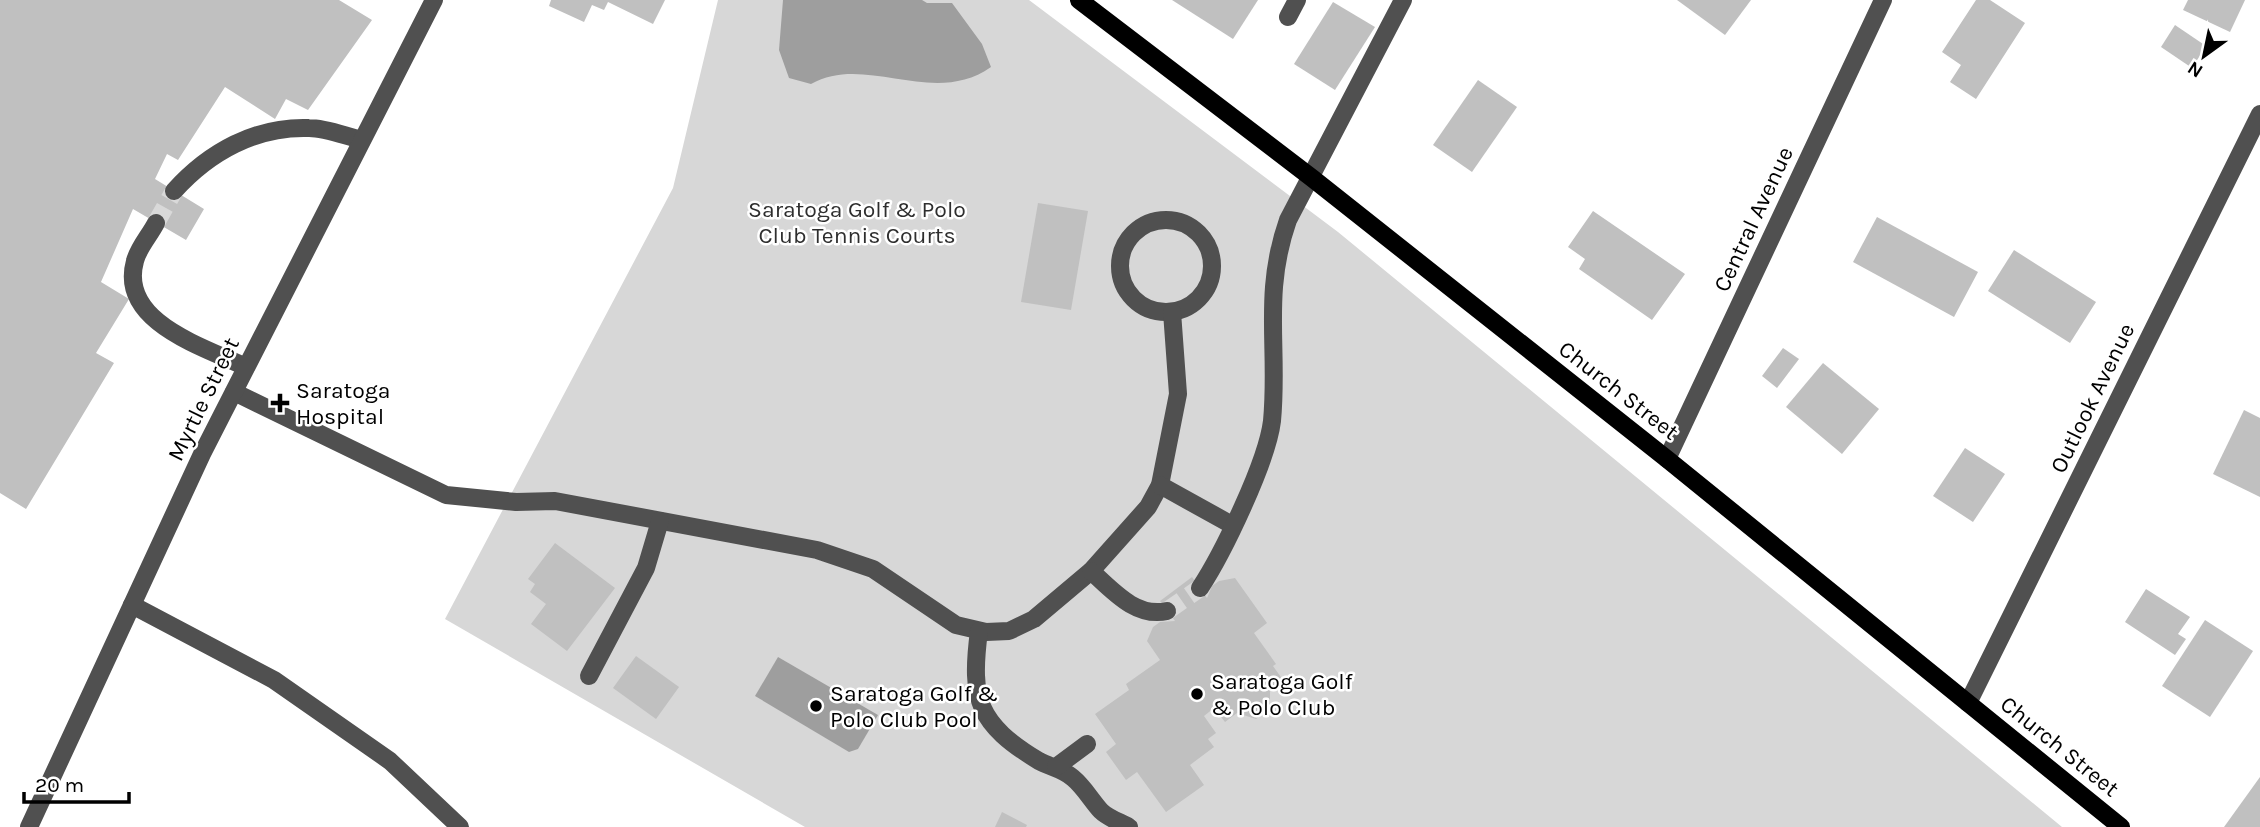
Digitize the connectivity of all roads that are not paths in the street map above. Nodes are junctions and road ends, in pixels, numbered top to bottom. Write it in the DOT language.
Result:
graph roads {
  1 [pos="434,0"];
  2 [pos="1079,0"];
  3 [pos="1297,0"];
  4 [pos="1403,0"];
  5 [pos="1884,0"];
  6 [pos="1288,17"];
  7 [pos="2260,114"];
  8 [pos="362,140"];
  9 [pos="1312,178"];
  10 [pos="174,191"];
  11 [pos="156,223"];
  12 [pos="1172,312"];
  13 [pos="246,367"];
  14 [pos="233,392"];
  15 [pos="1667,459"];
  16 [pos="1160,485"];
  17 [pos="660,521"];
  18 [pos="1232,525"];
  19 [pos="1091,571"];
  20 [pos="1200,588"];
  21 [pos="132,606"];
  22 [pos="1167,611"];
  23 [pos="979,631"];
  24 [pos="589,676"];
  25 [pos="1968,703"];
  26 [pos="1087,744"];
  27 [pos="1056,767"];
  28 [pos="29,827"];
  29 [pos="460,827"];
  30 [pos="1129,827"];
  31 [pos="2121,827"];
  1 -- 8 [label="street, Myrtle Street"];
  2 -- 9 [label="main road, Church Street"];
  3 -- 6 [label="street"];
  4 -- 9 [label="street"];
  5 -- 15 [label="street, Central Avenue"];
  7 -- 25 [label="street, Outlook Avenue"];
  8 -- 10 [label="street"];
  8 -- 13 [label="street, Myrtle Street"];
  9 -- 15 [label="main road, Church Street"];
  9 -- 18 [label="street"];
  11 -- 13 [label="street"];
  12 -- 12 [label="street"];
  12 -- 16 [label="street"];
  13 -- 14 [label="street, Myrtle Street"];
  14 -- 17 [label="street"];
  14 -- 21 [label="street, Myrtle Street"];
  15 -- 25 [label="main road, Church Street"];
  16 -- 18 [label="street"];
  16 -- 19 [label="street"];
  17 -- 23 [label="street"];
  17 -- 24 [label="street"];
  18 -- 20 [label="street"];
  19 -- 22 [label="street"];
  19 -- 23 [label="street"];
  21 -- 28 [label="street, Myrtle Street"];
  21 -- 29 [label="street"];
  23 -- 27 [label="street"];
  25 -- 31 [label="main road, Church Street"];
  26 -- 27 [label="street"];
  27 -- 30 [label="street"];
}
